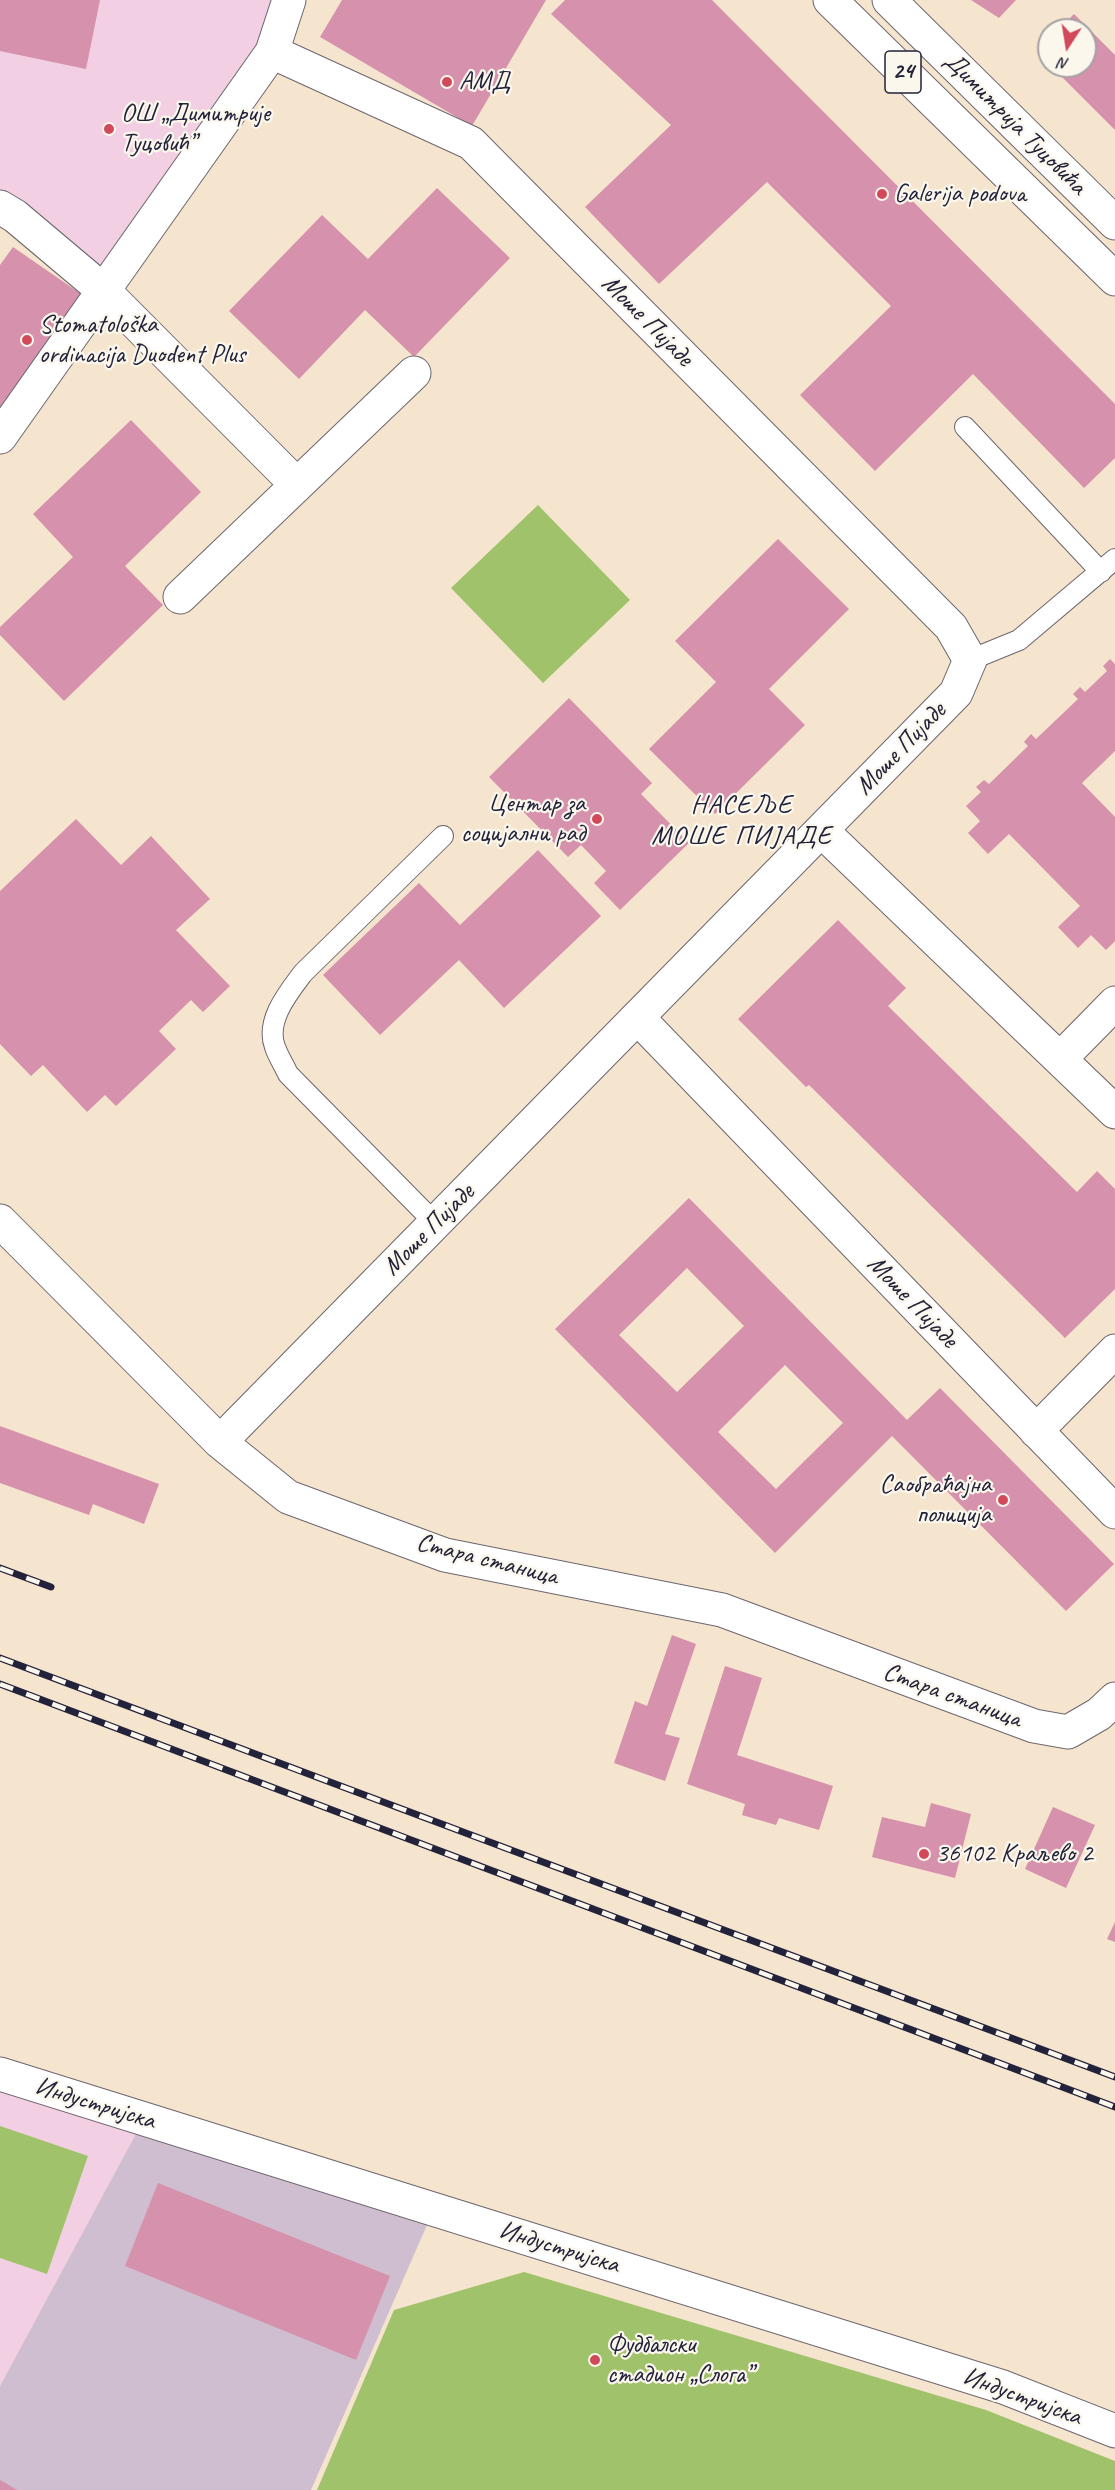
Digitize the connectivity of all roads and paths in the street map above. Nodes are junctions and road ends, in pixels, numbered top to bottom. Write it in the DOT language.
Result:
graph roads {
  1 [pos="289,0"];
  2 [pos="830,0"];
  3 [pos="889,0"];
  4 [pos="272,52"];
  5 [pos="0,207"];
  6 [pos="1115,223"];
  7 [pos="1115,279"];
  8 [pos="104,291"];
  9 [pos="414,373"];
  10 [pos="965,427"];
  11 [pos="0,436"];
  12 [pos="297,485"];
  13 [pos="1108,566"];
  14 [pos="180,597"];
  15 [pos="970,660"];
  16 [pos="822,831"];
  17 [pos="443,836"];
  18 [pos="1115,1003"];
  19 [pos="638,1018"];
  20 [pos="1060,1059"];
  21 [pos="1115,1112"];
  22 [pos="0,1221"];
  23 [pos="436,1224"];
  24 [pos="1115,1351"];
  25 [pos="1036,1431"];
  26 [pos="220,1442"];
  27 [pos="1115,1512"];
  28 [pos="1115,1699"];
  29 [pos="0,2074"];
  30 [pos="1115,2431"];
  1 -- 4 [label="street"];
  2 -- 7 [label="street, Димитрија Туцовића / 24"];
  3 -- 6 [label="street, Димитрија Туцовића / 24"];
  4 -- 8 [label="street"];
  4 -- 15 [label="street, Моше Пијаде"];
  5 -- 8 [label="street"];
  8 -- 11 [label="street"];
  8 -- 12 [label="street"];
  9 -- 12 [label="street"];
  10 -- 13 [label="lane"];
  12 -- 14 [label="street"];
  13 -- 15 [label="lane"];
  15 -- 16 [label="street, Моше Пијаде"];
  16 -- 19 [label="street, Моше Пијаде"];
  16 -- 20 [label="street"];
  17 -- 23 [label="lane"];
  18 -- 20 [label="street"];
  19 -- 23 [label="street, Моше Пијаде"];
  19 -- 25 [label="street, Моше Пијаде"];
  20 -- 21 [label="street"];
  22 -- 26 [label="street, Стара станица"];
  23 -- 26 [label="street, Моше Пијаде"];
  24 -- 25 [label="street"];
  25 -- 27 [label="street, Моше Пијаде"];
  26 -- 28 [label="street, Стара станица"];
  29 -- 30 [label="street, Индустријска"];
}
